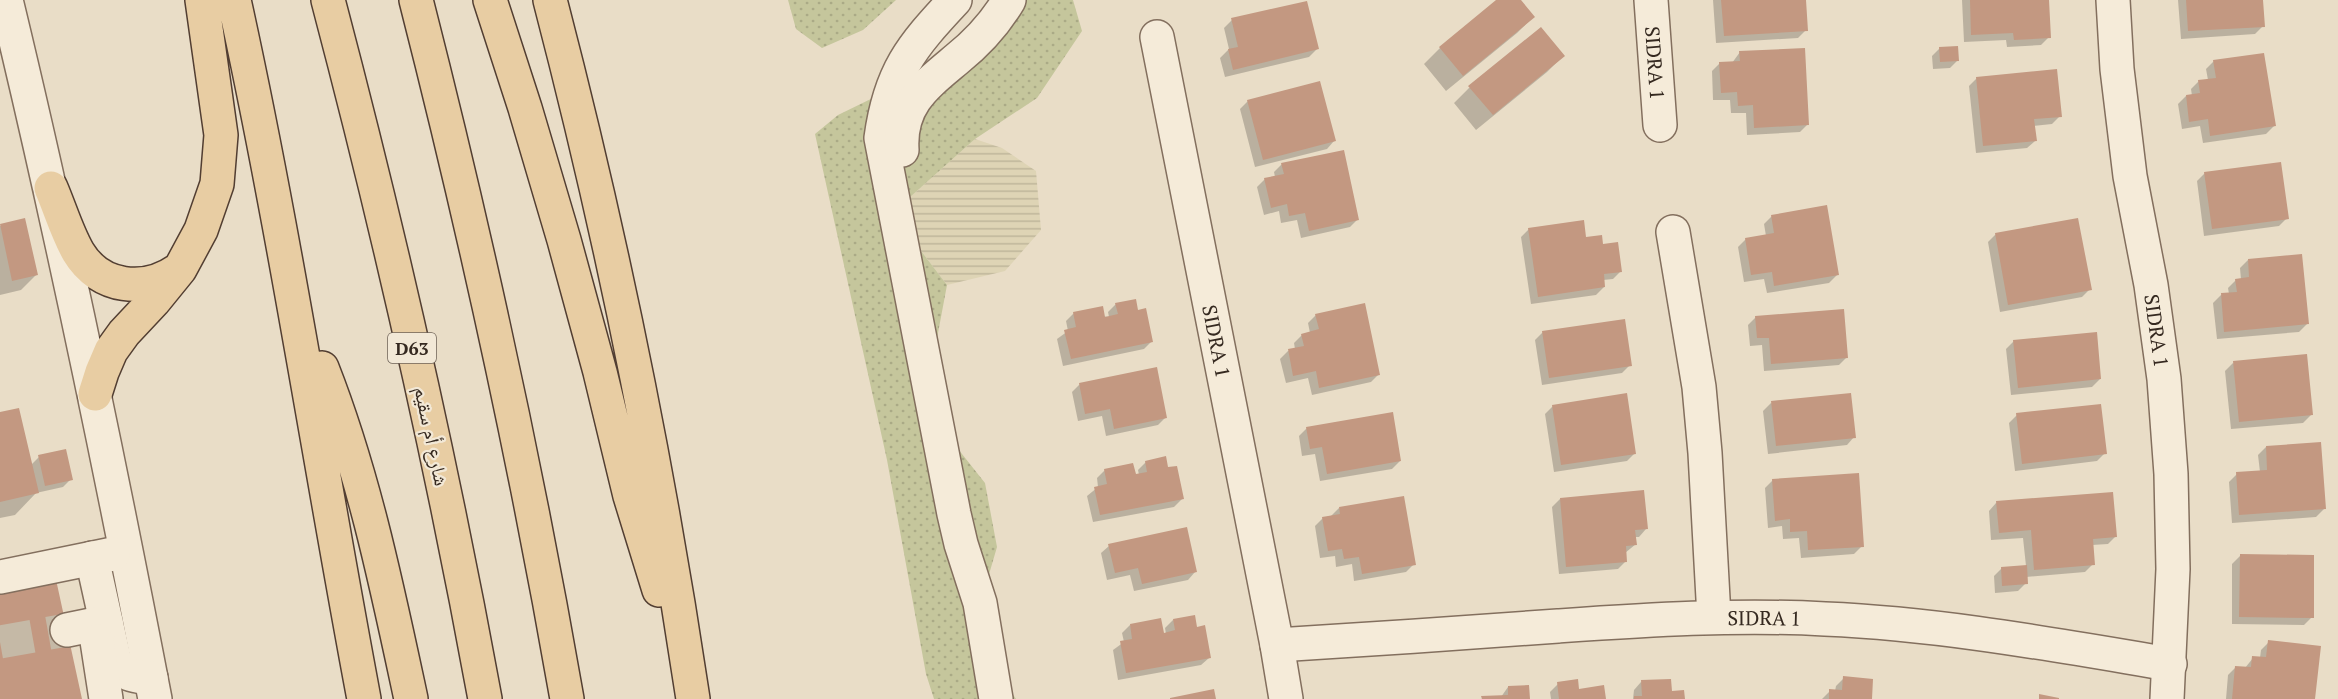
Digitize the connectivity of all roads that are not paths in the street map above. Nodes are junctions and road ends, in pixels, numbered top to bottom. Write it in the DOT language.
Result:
graph roads {
  1 [pos="6,0"];
  2 [pos="202,0"];
  3 [pos="234,0"];
  4 [pos="328,0"];
  5 [pos="416,0"];
  6 [pos="490,0"];
  7 [pos="550,0"];
  8 [pos="955,0"];
  9 [pos="1010,0"];
  10 [pos="1651,0"];
  11 [pos="2113,0"];
  12 [pos="1157,37"];
  13 [pos="1660,125"];
  14 [pos="51,188"];
  15 [pos="1673,232"];
  16 [pos="180,269"];
  17 [pos="295,302"];
  18 [pos="95,394"];
  19 [pos="126,551"];
  20 [pos="92,558"];
  21 [pos="0,577"];
  22 [pos="980,603"];
  23 [pos="1714,617"];
  24 [pos="89,626"];
  25 [pos="1277,645"];
  26 [pos="2170,664"];
  27 [pos="153,688"];
  28 [pos="692,688"];
  29 [pos="106,699"];
  30 [pos="364,699"];
  31 [pos="411,699"];
  32 [pos="485,699"];
  33 [pos="567,699"];
  34 [pos="996,699"];
  35 [pos="1286,699"];
  36 [pos="2167,699"];
  1 -- 14 [label="street"];
  2 -- 16 [label="main road"];
  3 -- 17 [label="main road"];
  4 -- 32 [label="main road, شارع أم سقيم / D63"];
  5 -- 33 [label="main road"];
  6 -- 28 [label="main road"];
  7 -- 28 [label="main road"];
  8 -- 22 [label="street"];
  9 -- 22 [label="street"];
  10 -- 13 [label="street, SIDRA 1"];
  11 -- 26 [label="street, SIDRA 1"];
  12 -- 25 [label="street, SIDRA 1"];
  14 -- 16 [label="main road"];
  14 -- 18 [label="street"];
  15 -- 23 [label="street, SIDRA 1"];
  16 -- 18 [label="main road"];
  17 -- 30 [label="main road"];
  17 -- 31 [label="main road"];
  18 -- 19 [label="street"];
  19 -- 20 [label="street"];
  19 -- 27 [label="street"];
  20 -- 21 [label="street"];
  20 -- 24 [label="street"];
  22 -- 34 [label="street"];
  23 -- 25 [label="street, SIDRA 1"];
  23 -- 26 [label="street, SIDRA 1"];
  24 -- 27 [label="street"];
  24 -- 29 [label="street"];
  25 -- 35 [label="street, SIDRA 1"];
  26 -- 36 [label="street, SIDRA 1"];
}
